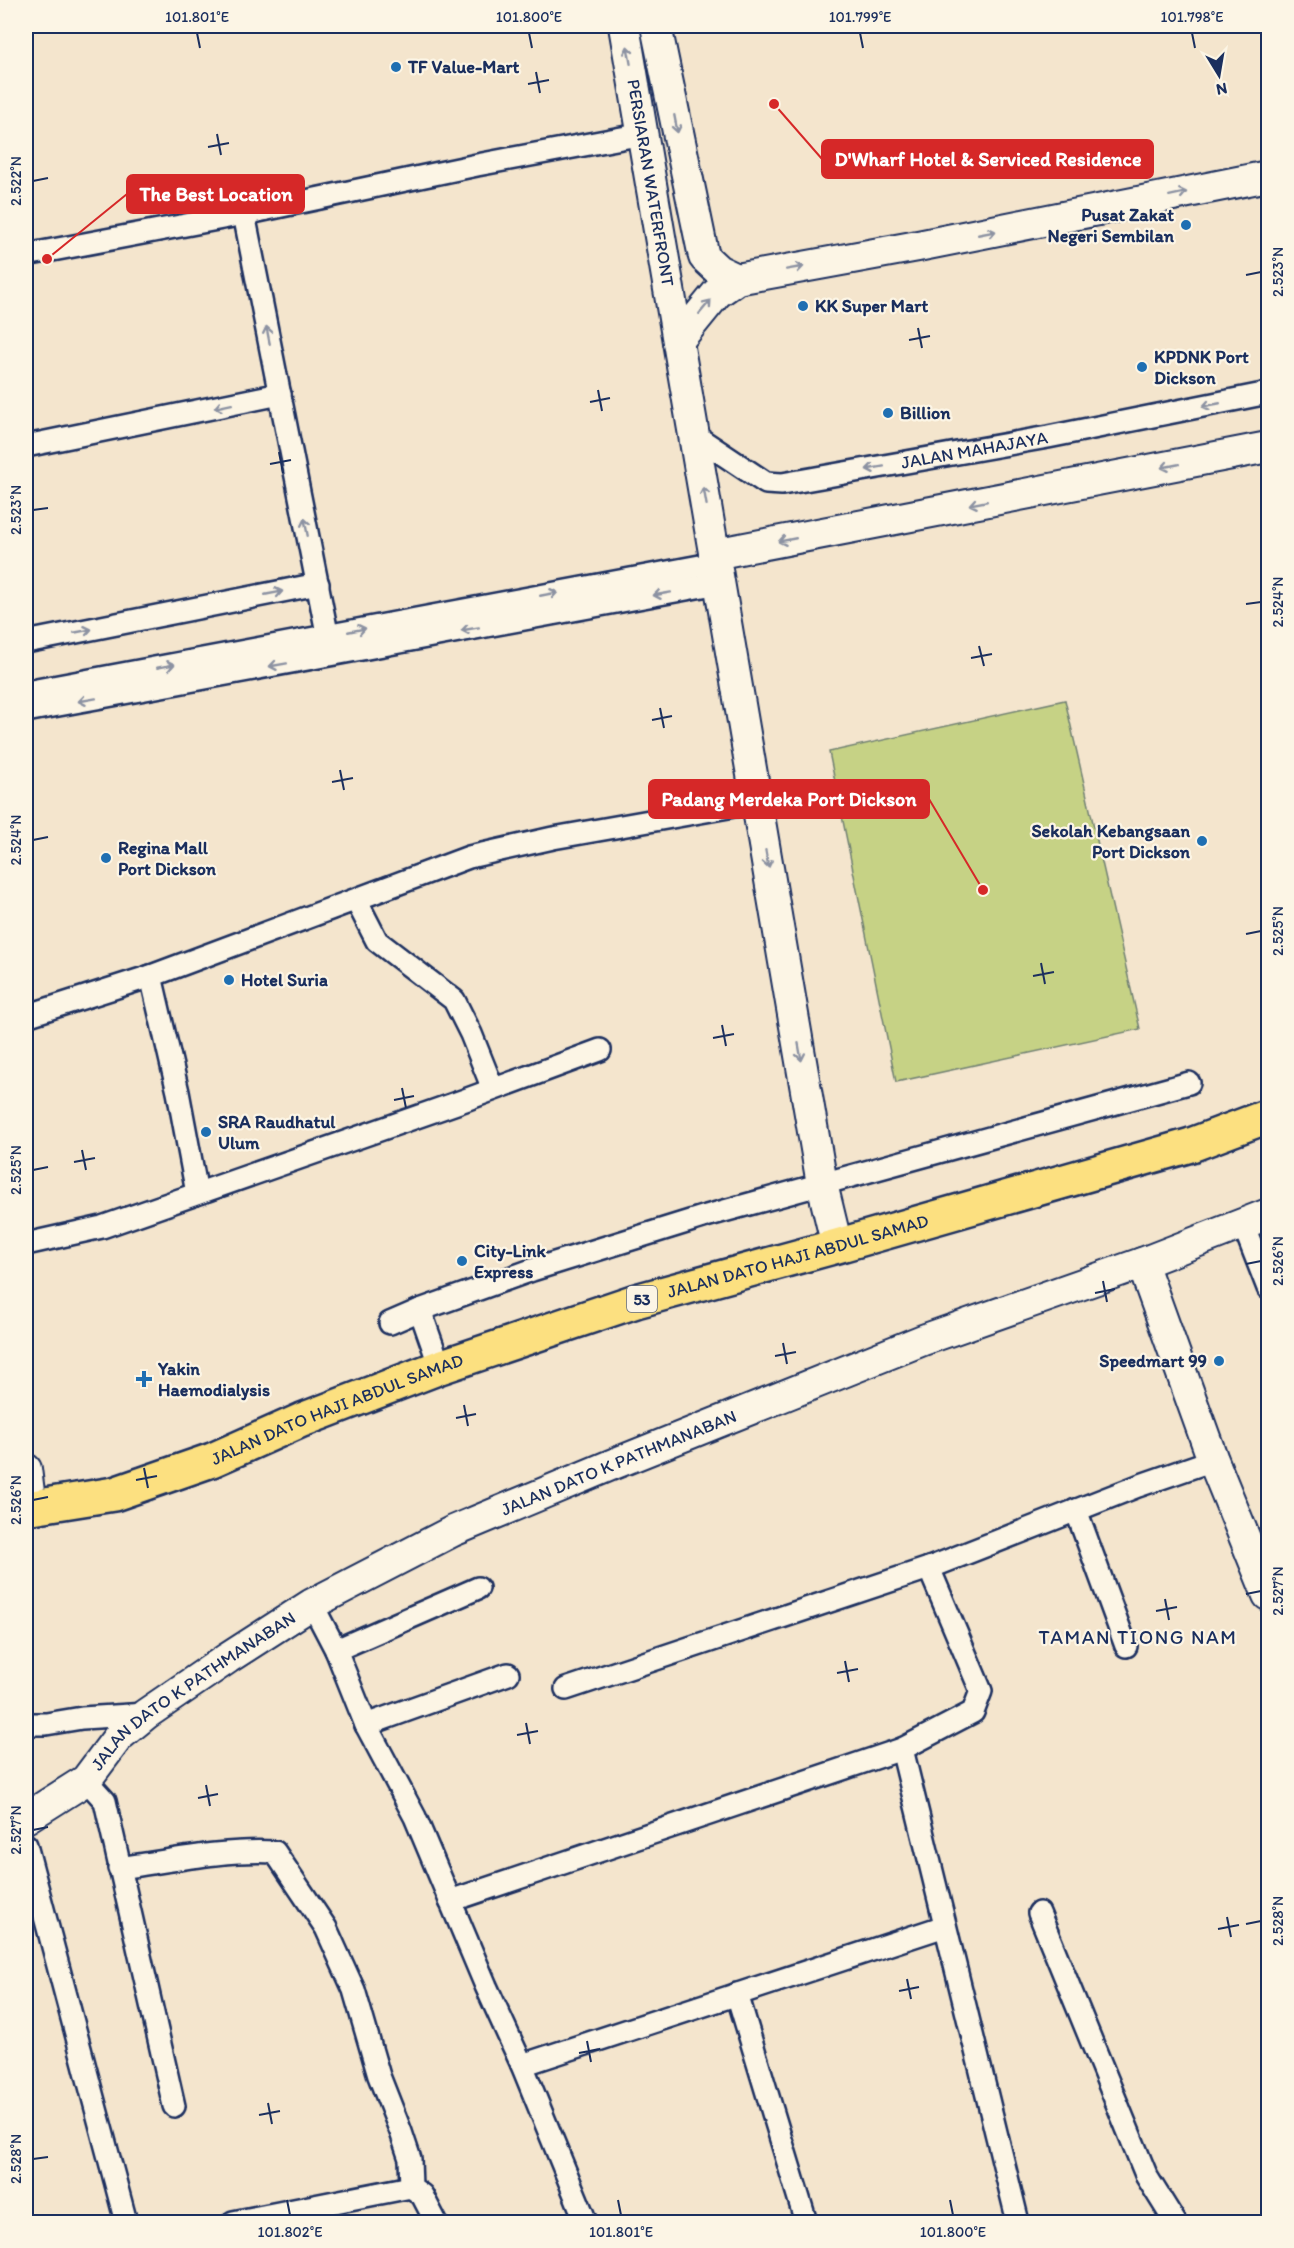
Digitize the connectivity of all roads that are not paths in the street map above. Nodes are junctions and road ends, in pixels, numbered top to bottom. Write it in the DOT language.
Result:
graph roads {
  1 [pos="624,26"];
  2 [pos="656,26"];
  3 [pos="643,134"];
  4 [pos="1269,176"];
  5 [pos="244,214"];
  6 [pos="26,255"];
  7 [pos="737,279"];
  8 [pos="678,341"];
  9 [pos="1269,393"];
  10 [pos="280,394"];
  11 [pos="694,435"];
  12 [pos="26,446"];
  13 [pos="1269,447"];
  14 [pos="716,567"];
  15 [pos="318,584"];
  16 [pos="26,642"];
  17 [pos="330,645"];
  18 [pos="26,692"];
  19 [pos="26,711"];
  20 [pos="757,802"];
  21 [pos="356,900"];
  22 [pos="152,976"];
  23 [pos="26,1016"];
  24 [pos="600,1050"];
  25 [pos="1189,1083"];
  26 [pos="493,1089"];
  27 [pos="1269,1116"];
  28 [pos="822,1184"];
  29 [pos="197,1193"];
  30 [pos="1256,1219"];
  31 [pos="26,1244"];
  32 [pos="837,1246"];
  33 [pos="1262,1253"];
  34 [pos="1142,1263"];
  35 [pos="1269,1288"];
  36 [pos="420,1310"];
  37 [pos="390,1323"];
  38 [pos="440,1367"];
  39 [pos="1213,1460"];
  40 [pos="26,1469"];
  41 [pos="28,1508"];
  42 [pos="1076,1510"];
  43 [pos="1262,1561"];
  44 [pos="929,1568"];
  45 [pos="478,1587"];
  46 [pos="1269,1595"];
  47 [pos="312,1604"];
  48 [pos="1126,1646"];
  49 [pos="336,1650"];
  50 [pos="508,1674"];
  51 [pos="566,1689"];
  52 [pos="146,1714"];
  53 [pos="26,1724"];
  54 [pos="366,1725"];
  55 [pos="902,1749"];
  56 [pos="86,1780"];
  57 [pos="26,1818"];
  58 [pos="26,1845"];
  59 [pos="119,1868"];
  60 [pos="450,1901"];
  61 [pos="1040,1913"];
  62 [pos="945,1926"];
  63 [pos="737,1994"];
  64 [pos="522,2065"];
  65 [pos="174,2106"];
  66 [pos="411,2187"];
  67 [pos="276,2218"];
  68 [pos="126,2223"];
  69 [pos="233,2223"];
  70 [pos="436,2223"];
  71 [pos="586,2223"];
  72 [pos="806,2223"];
  73 [pos="1018,2223"];
  74 [pos="1175,2223"];
  3 -- 1 [label="street, PERSIARAN WATERFRONT, one-way"];
  2 -- 7 [label="street, PERSIARAN WATERFRONT, one-way"];
  3 -- 5 [label="street"];
  3 -- 8 [label="street, PERSIARAN WATERFRONT"];
  7 -- 4 [label="street, one-way"];
  5 -- 6 [label="street"];
  10 -- 5 [label="street, one-way"];
  8 -- 7 [label="street, one-way"];
  8 -- 11 [label="street, PERSIARAN WATERFRONT"];
  9 -- 11 [label="street, JALAN MAHAJAYA, one-way"];
  10 -- 12 [label="street, one-way"];
  15 -- 10 [label="street, one-way"];
  14 -- 11 [label="street, PERSIARAN WATERFRONT, one-way"];
  13 -- 14 [label="street, one-way"];
  14 -- 17 [label="street"];
  14 -- 20 [label="street, PERSIARAN WATERFRONT"];
  16 -- 15 [label="street, one-way"];
  15 -- 17 [label="street"];
  18 -- 17 [label="street, one-way"];
  17 -- 19 [label="street, one-way"];
  20 -- 21 [label="street"];
  20 -- 28 [label="street, PERSIARAN WATERFRONT, one-way"];
  21 -- 22 [label="street"];
  21 -- 26 [label="street"];
  22 -- 23 [label="street"];
  22 -- 29 [label="street"];
  24 -- 26 [label="street"];
  25 -- 28 [label="street"];
  26 -- 29 [label="street"];
  27 -- 32 [label="main road, JALAN DATO HAJI ABDUL SAMAD / 53"];
  28 -- 32 [label="street, PERSIARAN WATERFRONT"];
  28 -- 36 [label="street"];
  29 -- 31 [label="street"];
  30 -- 33 [label="street"];
  30 -- 34 [label="street, JALAN DATO K PATHMANABAN"];
  32 -- 38 [label="main road, JALAN DATO HAJI ABDUL SAMAD / 53"];
  33 -- 35 [label="street"];
  34 -- 39 [label="street"];
  34 -- 47 [label="street, JALAN DATO K PATHMANABAN"];
  36 -- 37 [label="street"];
  36 -- 38 [label="street"];
  38 -- 41 [label="main road, JALAN DATO HAJI ABDUL SAMAD / 53"];
  39 -- 42 [label="street"];
  39 -- 43 [label="street"];
  40 -- 41 [label="street"];
  42 -- 44 [label="street"];
  42 -- 48 [label="street"];
  43 -- 46 [label="street"];
  44 -- 51 [label="street"];
  44 -- 55 [label="street"];
  45 -- 49 [label="street"];
  47 -- 49 [label="street"];
  47 -- 52 [label="street, JALAN DATO K PATHMANABAN"];
  49 -- 54 [label="street"];
  50 -- 54 [label="street"];
  52 -- 53 [label="street"];
  52 -- 56 [label="street, JALAN DATO K PATHMANABAN"];
  54 -- 60 [label="street"];
  55 -- 60 [label="street"];
  55 -- 62 [label="street"];
  56 -- 57 [label="street, JALAN DATO K PATHMANABAN"];
  56 -- 59 [label="street"];
  58 -- 68 [label="street"];
  59 -- 65 [label="street"];
  59 -- 66 [label="street"];
  60 -- 64 [label="street"];
  61 -- 74 [label="street"];
  62 -- 63 [label="street"];
  62 -- 73 [label="street"];
  63 -- 64 [label="street"];
  63 -- 72 [label="street"];
  64 -- 71 [label="street"];
  66 -- 67 [label="street"];
  66 -- 70 [label="street"];
  67 -- 69 [label="street"];
}
